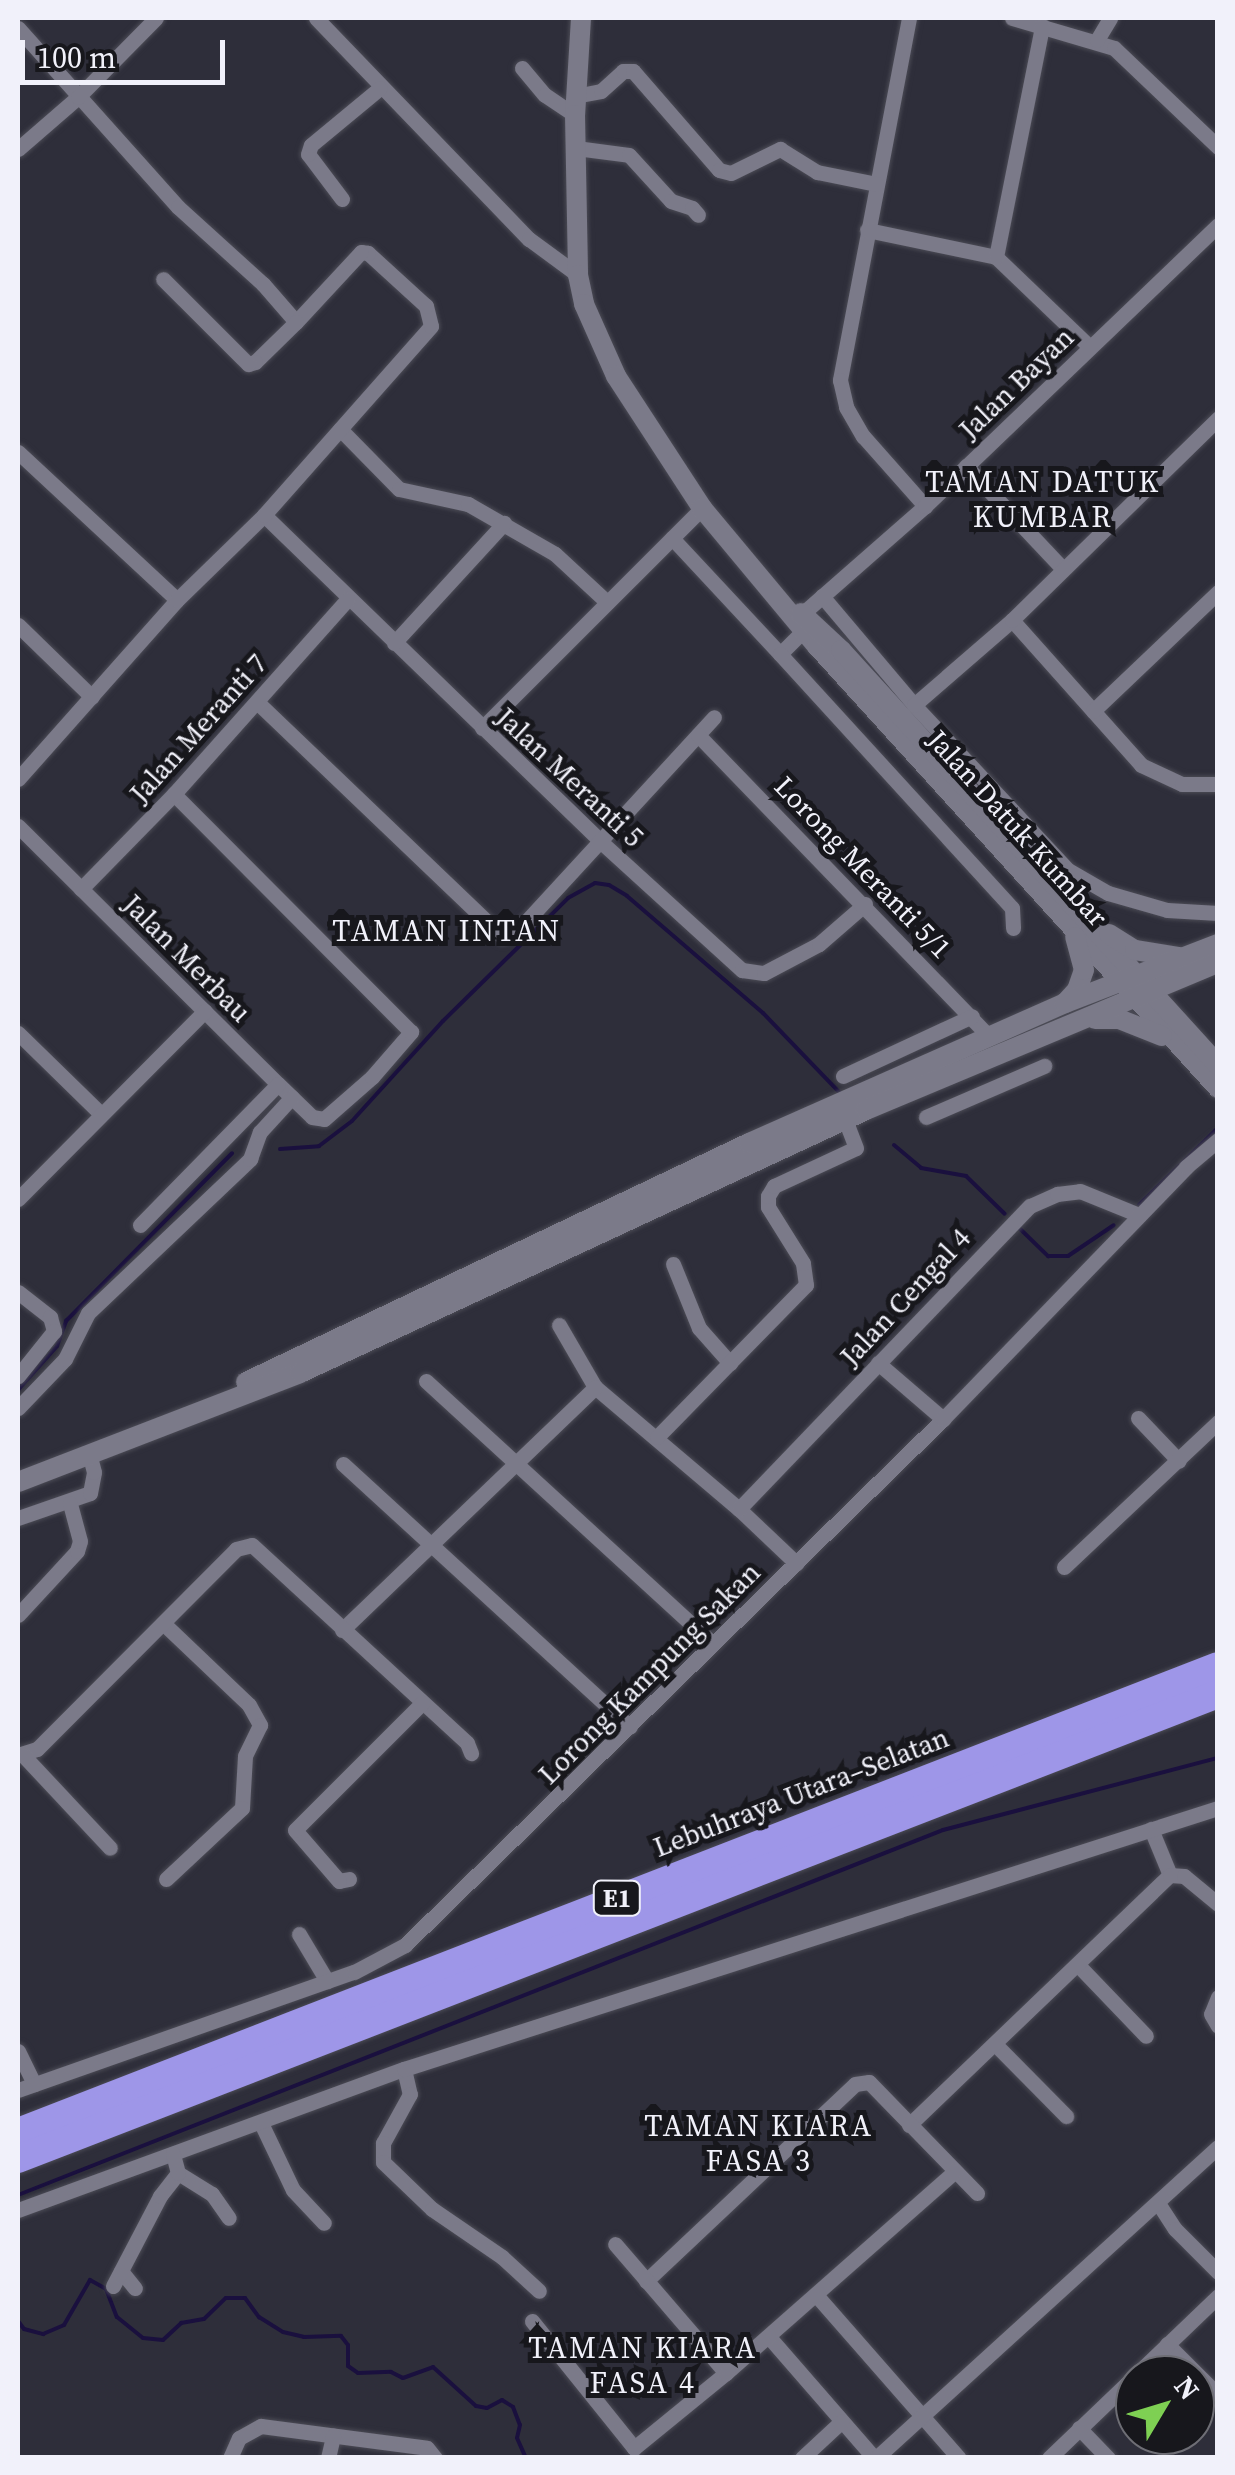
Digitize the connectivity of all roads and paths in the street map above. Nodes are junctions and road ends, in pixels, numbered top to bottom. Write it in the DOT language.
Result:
graph roads {
  1 [pos="156,18"];
  2 [pos="316,18"];
  3 [pos="581,18"];
  4 [pos="909,18"];
  5 [pos="1012,18"];
  6 [pos="1110,18"];
  7 [pos="1042,26"];
  8 [pos="18,28"];
  9 [pos="1098,40"];
  10 [pos="522,68"];
  11 [pos="380,88"];
  12 [pos="78,97"];
  13 [pos="575,105"];
  14 [pos="576,148"];
  15 [pos="1218,148"];
  16 [pos="18,149"];
  17 [pos="876,184"];
  18 [pos="342,200"];
  19 [pos="698,215"];
  20 [pos="1218,225"];
  21 [pos="867,230"];
  22 [pos="996,257"];
  23 [pos="578,275"];
  24 [pos="163,279"];
  25 [pos="296,322"];
  26 [pos="1090,348"];
  27 [pos="1218,418"];
  28 [pos="340,429"];
  29 [pos="18,452"];
  30 [pos="966,466"];
  31 [pos="925,506"];
  32 [pos="702,508"];
  33 [pos="264,514"];
  34 [pos="504,523"];
  35 [pos="672,538"];
  36 [pos="1062,568"];
  37 [pos="1218,592"];
  38 [pos="822,596"];
  39 [pos="348,599"];
  40 [pos="177,600"];
  41 [pos="606,602"];
  42 [pos="1012,620"];
  43 [pos="803,622"];
  44 [pos="18,625"];
  45 [pos="394,643"];
  46 [pos="780,654"];
  47 [pos="92,697"];
  48 [pos="867,700"];
  49 [pos="258,702"];
  50 [pos="914,704"];
  51 [pos="1094,711"];
  52 [pos="714,718"];
  53 [pos="842,722"];
  54 [pos="482,728"];
  55 [pos="698,735"];
  56 [pos="18,778"];
  57 [pos="1218,784"];
  58 [pos="174,794"];
  59 [pos="18,826"];
  60 [pos="600,841"];
  61 [pos="81,888"];
  62 [pos="865,904"];
  63 [pos="1218,912"];
  64 [pos="1073,918"];
  65 [pos="1013,928"];
  66 [pos="1218,944"];
  67 [pos="1218,963"];
  68 [pos="1190,965"];
  69 [pos="1135,987"];
  70 [pos="1065,1003"];
  71 [pos="205,1012"];
  72 [pos="972,1016"];
  73 [pos="1075,1024"];
  74 [pos="1182,1026"];
  75 [pos="18,1033"];
  76 [pos="990,1037"];
  77 [pos="1180,1048"];
  78 [pos="1218,1065"];
  79 [pos="1044,1066"];
  80 [pos="843,1076"];
  81 [pos="945,1077"];
  82 [pos="278,1084"];
  83 [pos="1218,1088"];
  84 [pos="292,1097"];
  85 [pos="956,1104"];
  86 [pos="100,1113"];
  87 [pos="926,1117"];
  88 [pos="845,1120"];
  89 [pos="1218,1140"];
  90 [pos="18,1199"];
  91 [pos="1139,1215"];
  92 [pos="140,1225"];
  93 [pos="673,1264"];
  94 [pos="18,1292"];
  95 [pos="559,1325"];
  96 [pos="878,1362"];
  97 [pos="730,1364"];
  98 [pos="18,1376"];
  99 [pos="426,1381"];
  100 [pos="595,1388"];
  101 [pos="18,1408"];
  102 [pos="1138,1418"];
  103 [pos="943,1419"];
  104 [pos="179,1421"];
  105 [pos="1218,1422"];
  106 [pos="657,1438"];
  107 [pos="90,1457"];
  108 [pos="1178,1461"];
  109 [pos="513,1463"];
  110 [pos="343,1464"];
  111 [pos="18,1482"];
  112 [pos="70,1502"];
  113 [pos="739,1508"];
  114 [pos="18,1518"];
  115 [pos="430,1547"];
  116 [pos="796,1563"];
  117 [pos="1064,1567"];
  118 [pos="18,1615"];
  119 [pos="164,1624"];
  120 [pos="342,1630"];
  121 [pos="713,1644"];
  122 [pos="1218,1666"];
  123 [pos="1218,1694"];
  124 [pos="422,1703"];
  125 [pos="630,1727"];
  126 [pos="471,1754"];
  127 [pos="20,1755"];
  128 [pos="1218,1808"];
  129 [pos="1152,1830"];
  130 [pos="110,1848"];
  131 [pos="1170,1875"];
  132 [pos="166,1878"];
  133 [pos="349,1878"];
  134 [pos="1218,1904"];
  135 [pos="298,1934"];
  136 [pos="1078,1965"];
  137 [pos="327,1981"];
  138 [pos="1218,1998"];
  139 [pos="1218,2026"];
  140 [pos="1146,2036"];
  141 [pos="996,2045"];
  142 [pos="18,2051"];
  143 [pos="404,2069"];
  144 [pos="26,2087"];
  145 [pos="1066,2116"];
  146 [pos="261,2123"];
  147 [pos="909,2125"];
  148 [pos="18,2132"];
  149 [pos="1218,2147"];
  150 [pos="173,2154"];
  151 [pos="18,2159"];
  152 [pos="955,2171"];
  153 [pos="178,2173"];
  154 [pos="977,2193"];
  155 [pos="1158,2204"];
  156 [pos="18,2210"];
  157 [pos="229,2218"];
  158 [pos="324,2223"];
  159 [pos="615,2244"];
  160 [pos="1218,2272"];
  161 [pos="646,2281"];
  162 [pos="135,2288"];
  163 [pos="539,2291"];
  164 [pos="817,2296"];
  165 [pos="1218,2296"];
  166 [pos="532,2321"];
  167 [pos="769,2337"];
  168 [pos="1167,2344"];
  169 [pos="726,2373"];
  170 [pos="1218,2395"];
  171 [pos="922,2417"];
  172 [pos="842,2421"];
  173 [pos="1079,2428"];
  174 [pos="333,2436"];
  175 [pos="230,2458"];
  176 [pos="328,2458"];
  177 [pos="435,2458"];
  178 [pos="802,2458"];
  179 [pos="875,2458"];
  180 [pos="959,2458"];
  181 [pos="1049,2458"];
  182 [pos="1108,2458"];
  1 -- 12 [label="street"];
  2 -- 11 [label="street"];
  3 -- 13 [label="main road, Jalan Datuk Kumbar"];
  4 -- 17 [label="street"];
  5 -- 7 [label="street"];
  6 -- 9 [label="street"];
  7 -- 9 [label="street"];
  7 -- 22 [label="street"];
  8 -- 12 [label="street"];
  9 -- 15 [label="street"];
  10 -- 13 [label="street"];
  11 -- 18 [label="street"];
  11 -- 23 [label="street"];
  12 -- 16 [label="street"];
  12 -- 25 [label="street"];
  13 -- 14 [label="main road, Jalan Datuk Kumbar"];
  13 -- 17 [label="street"];
  14 -- 19 [label="street"];
  14 -- 23 [label="main road, Jalan Datuk Kumbar"];
  17 -- 21 [label="street"];
  20 -- 26 [label="street, Jalan Bayan"];
  21 -- 22 [label="street"];
  21 -- 31 [label="street"];
  22 -- 26 [label="street"];
  23 -- 32 [label="main road, Jalan Datuk Kumbar"];
  24 -- 25 [label="street"];
  25 -- 28 [label="street"];
  26 -- 30 [label="street, Jalan Bayan"];
  27 -- 36 [label="street"];
  28 -- 33 [label="street"];
  28 -- 34 [label="street"];
  29 -- 40 [label="street"];
  30 -- 31 [label="street, Jalan Bayan"];
  30 -- 36 [label="street"];
  31 -- 38 [label="street, Jalan Bayan"];
  32 -- 35 [label="street"];
  32 -- 43 [label="main road, Jalan Datuk Kumbar"];
  33 -- 39 [label="street, Jalan Meranti 5"];
  33 -- 40 [label="street"];
  34 -- 41 [label="street"];
  34 -- 45 [label="street"];
  35 -- 41 [label="street"];
  35 -- 46 [label="street"];
  36 -- 42 [label="street"];
  37 -- 51 [label="street"];
  38 -- 43 [label="street, Jalan Bayan"];
  38 -- 50 [label="street"];
  39 -- 45 [label="street, Jalan Meranti 5"];
  39 -- 49 [label="street, Jalan Meranti 7"];
  40 -- 47 [label="street"];
  41 -- 54 [label="street"];
  42 -- 50 [label="street"];
  42 -- 51 [label="street"];
  43 -- 46 [label="street, Jalan Bayan"];
  43 -- 48 [label="main road, Jalan Datuk Kumbar"];
  43 -- 64 [label="main road, Jalan Datuk Kumbar"];
  44 -- 47 [label="street"];
  45 -- 54 [label="street, Jalan Meranti 5"];
  46 -- 53 [label="street"];
  47 -- 56 [label="street"];
  48 -- 53 [label="street"];
  48 -- 64 [label="main road, Jalan Datuk Kumbar"];
  49 -- 58 [label="street, Jalan Meranti 7"];
  49 -- 60 [label="street"];
  50 -- 63 [label="street"];
  51 -- 57 [label="street"];
  52 -- 55 [label="street"];
  53 -- 65 [label="street"];
  54 -- 60 [label="street, Jalan Meranti 5"];
  55 -- 60 [label="street"];
  55 -- 62 [label="street, Lorong Meranti 5/1"];
  58 -- 61 [label="street, Jalan Meranti 7"];
  58 -- 84 [label="street, Jalan Merbau"];
  59 -- 61 [label="street, Jalan Merbau"];
  60 -- 62 [label="street, Jalan Meranti 5"];
  61 -- 71 [label="street, Jalan Merbau"];
  62 -- 72 [label="street, Lorong Meranti 5/1"];
  64 -- 68 [label="main road"];
  64 -- 69 [label="main road, Jalan Datuk Kumbar"];
  64 -- 70 [label="main road"];
  66 -- 68 [label="main road"];
  67 -- 68 [label="main road"];
  68 -- 69 [label="main road"];
  68 -- 74 [label="main road"];
  69 -- 70 [label="main road"];
  69 -- 73 [label="main road"];
  69 -- 74 [label="main road, Jalan Datuk Kumbar"];
  69 -- 77 [label="main road, Jalan Datuk Kumbar"];
  70 -- 76 [label="main road"];
  71 -- 82 [label="street, Jalan Merbau"];
  71 -- 86 [label="street"];
  72 -- 76 [label="street, Lorong Meranti 5/1"];
  72 -- 80 [label="street"];
  73 -- 77 [label="main road"];
  73 -- 81 [label="main road"];
  74 -- 78 [label="main road, Jalan Datuk Kumbar"];
  75 -- 86 [label="street"];
  76 -- 104 [label="main road"];
  77 -- 83 [label="main road, Jalan Datuk Kumbar"];
  79 -- 85 [label="street"];
  81 -- 85 [label="street"];
  81 -- 88 [label="main road"];
  82 -- 84 [label="street, Jalan Merbau"];
  82 -- 92 [label="street"];
  84 -- 101 [label="street"];
  85 -- 87 [label="street"];
  86 -- 90 [label="street"];
  88 -- 97 [label="street"];
  88 -- 104 [label="main road"];
  89 -- 91 [label="street, Lorong Kampung Sakan"];
  91 -- 96 [label="street, Jalan Cengal 4"];
  91 -- 103 [label="street, Lorong Kampung Sakan"];
  93 -- 97 [label="street"];
  94 -- 98 [label="street"];
  95 -- 100 [label="street"];
  96 -- 103 [label="street"];
  96 -- 113 [label="street, Jalan Cengal 4"];
  97 -- 106 [label="street"];
  99 -- 109 [label="street"];
  100 -- 106 [label="street"];
  100 -- 109 [label="street"];
  102 -- 108 [label="street"];
  103 -- 116 [label="street, Lorong Kampung Sakan"];
  104 -- 107 [label="main road"];
  105 -- 108 [label="street"];
  106 -- 113 [label="street"];
  107 -- 111 [label="main road"];
  107 -- 112 [label="street"];
  108 -- 117 [label="street"];
  109 -- 115 [label="street"];
  109 -- 121 [label="street"];
  110 -- 115 [label="street"];
  112 -- 114 [label="street"];
  112 -- 118 [label="street"];
  113 -- 116 [label="street"];
  115 -- 120 [label="street"];
  115 -- 125 [label="street"];
  116 -- 121 [label="street, Lorong Kampung Sakan"];
  119 -- 120 [label="street"];
  119 -- 127 [label="street"];
  119 -- 132 [label="street"];
  120 -- 124 [label="street"];
  121 -- 125 [label="street, Lorong Kampung Sakan"];
  122 -- 148 [label="highway, Lebuhraya Utara–Selatan / E1"];
  123 -- 151 [label="highway, E1"];
  124 -- 126 [label="street"];
  124 -- 133 [label="street"];
  125 -- 137 [label="street, Lorong Kampung Sakan"];
  127 -- 130 [label="street"];
  128 -- 129 [label="street"];
  129 -- 131 [label="street"];
  129 -- 143 [label="street"];
  131 -- 134 [label="street"];
  131 -- 136 [label="street"];
  135 -- 137 [label="street"];
  136 -- 140 [label="street"];
  136 -- 141 [label="street"];
  137 -- 144 [label="street, Lorong Kampung Sakan"];
  138 -- 139 [label="street"];
  141 -- 145 [label="street"];
  141 -- 147 [label="street"];
  142 -- 144 [label="street"];
  143 -- 146 [label="street"];
  143 -- 163 [label="street"];
  146 -- 150 [label="street"];
  146 -- 158 [label="street"];
  147 -- 152 [label="street"];
  147 -- 161 [label="street"];
  149 -- 155 [label="street"];
  150 -- 153 [label="street"];
  150 -- 156 [label="street"];
  152 -- 154 [label="street"];
  152 -- 164 [label="street"];
  153 -- 157 [label="street"];
  153 -- 162 [label="street"];
  155 -- 160 [label="street"];
  155 -- 171 [label="street"];
  159 -- 161 [label="street"];
  161 -- 169 [label="street"];
  164 -- 167 [label="street"];
  164 -- 171 [label="street"];
  165 -- 168 [label="street"];
  166 -- 169 [label="street"];
  167 -- 169 [label="street"];
  167 -- 172 [label="street"];
  168 -- 170 [label="street"];
  168 -- 173 [label="street"];
  171 -- 179 [label="street"];
  171 -- 180 [label="street"];
  172 -- 178 [label="street"];
  172 -- 179 [label="street"];
  173 -- 181 [label="street"];
  173 -- 182 [label="street"];
  174 -- 175 [label="street"];
  174 -- 176 [label="street"];
  174 -- 177 [label="street"];
}
